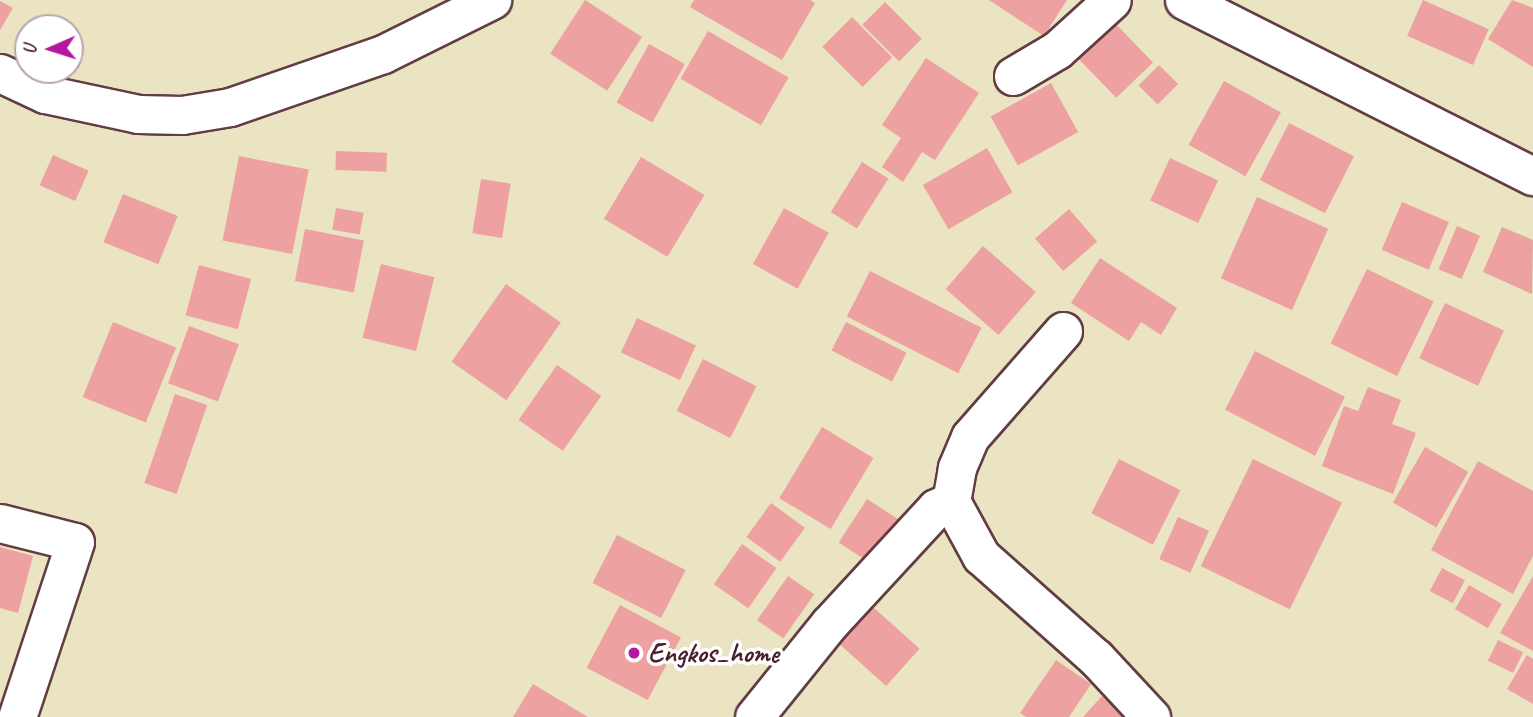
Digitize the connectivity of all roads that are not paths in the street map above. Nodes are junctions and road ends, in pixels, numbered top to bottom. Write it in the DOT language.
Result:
graph roads {
  1 [pos="492,0"];
  2 [pos="1112,0"];
  3 [pos="1184,0"];
  4 [pos="0,73"];
  5 [pos="1013,76"];
  6 [pos="1533,176"];
  7 [pos="1063,331"];
  8 [pos="951,501"];
  9 [pos="0,523"];
  10 [pos="17,717"];
  11 [pos="754,717"];
  12 [pos="1150,717"];
  1 -- 4 [label="street"];
  2 -- 5 [label="street"];
  3 -- 6 [label="street"];
  7 -- 8 [label="street"];
  8 -- 11 [label="street"];
  8 -- 12 [label="street"];
  9 -- 10 [label="street"];
}
